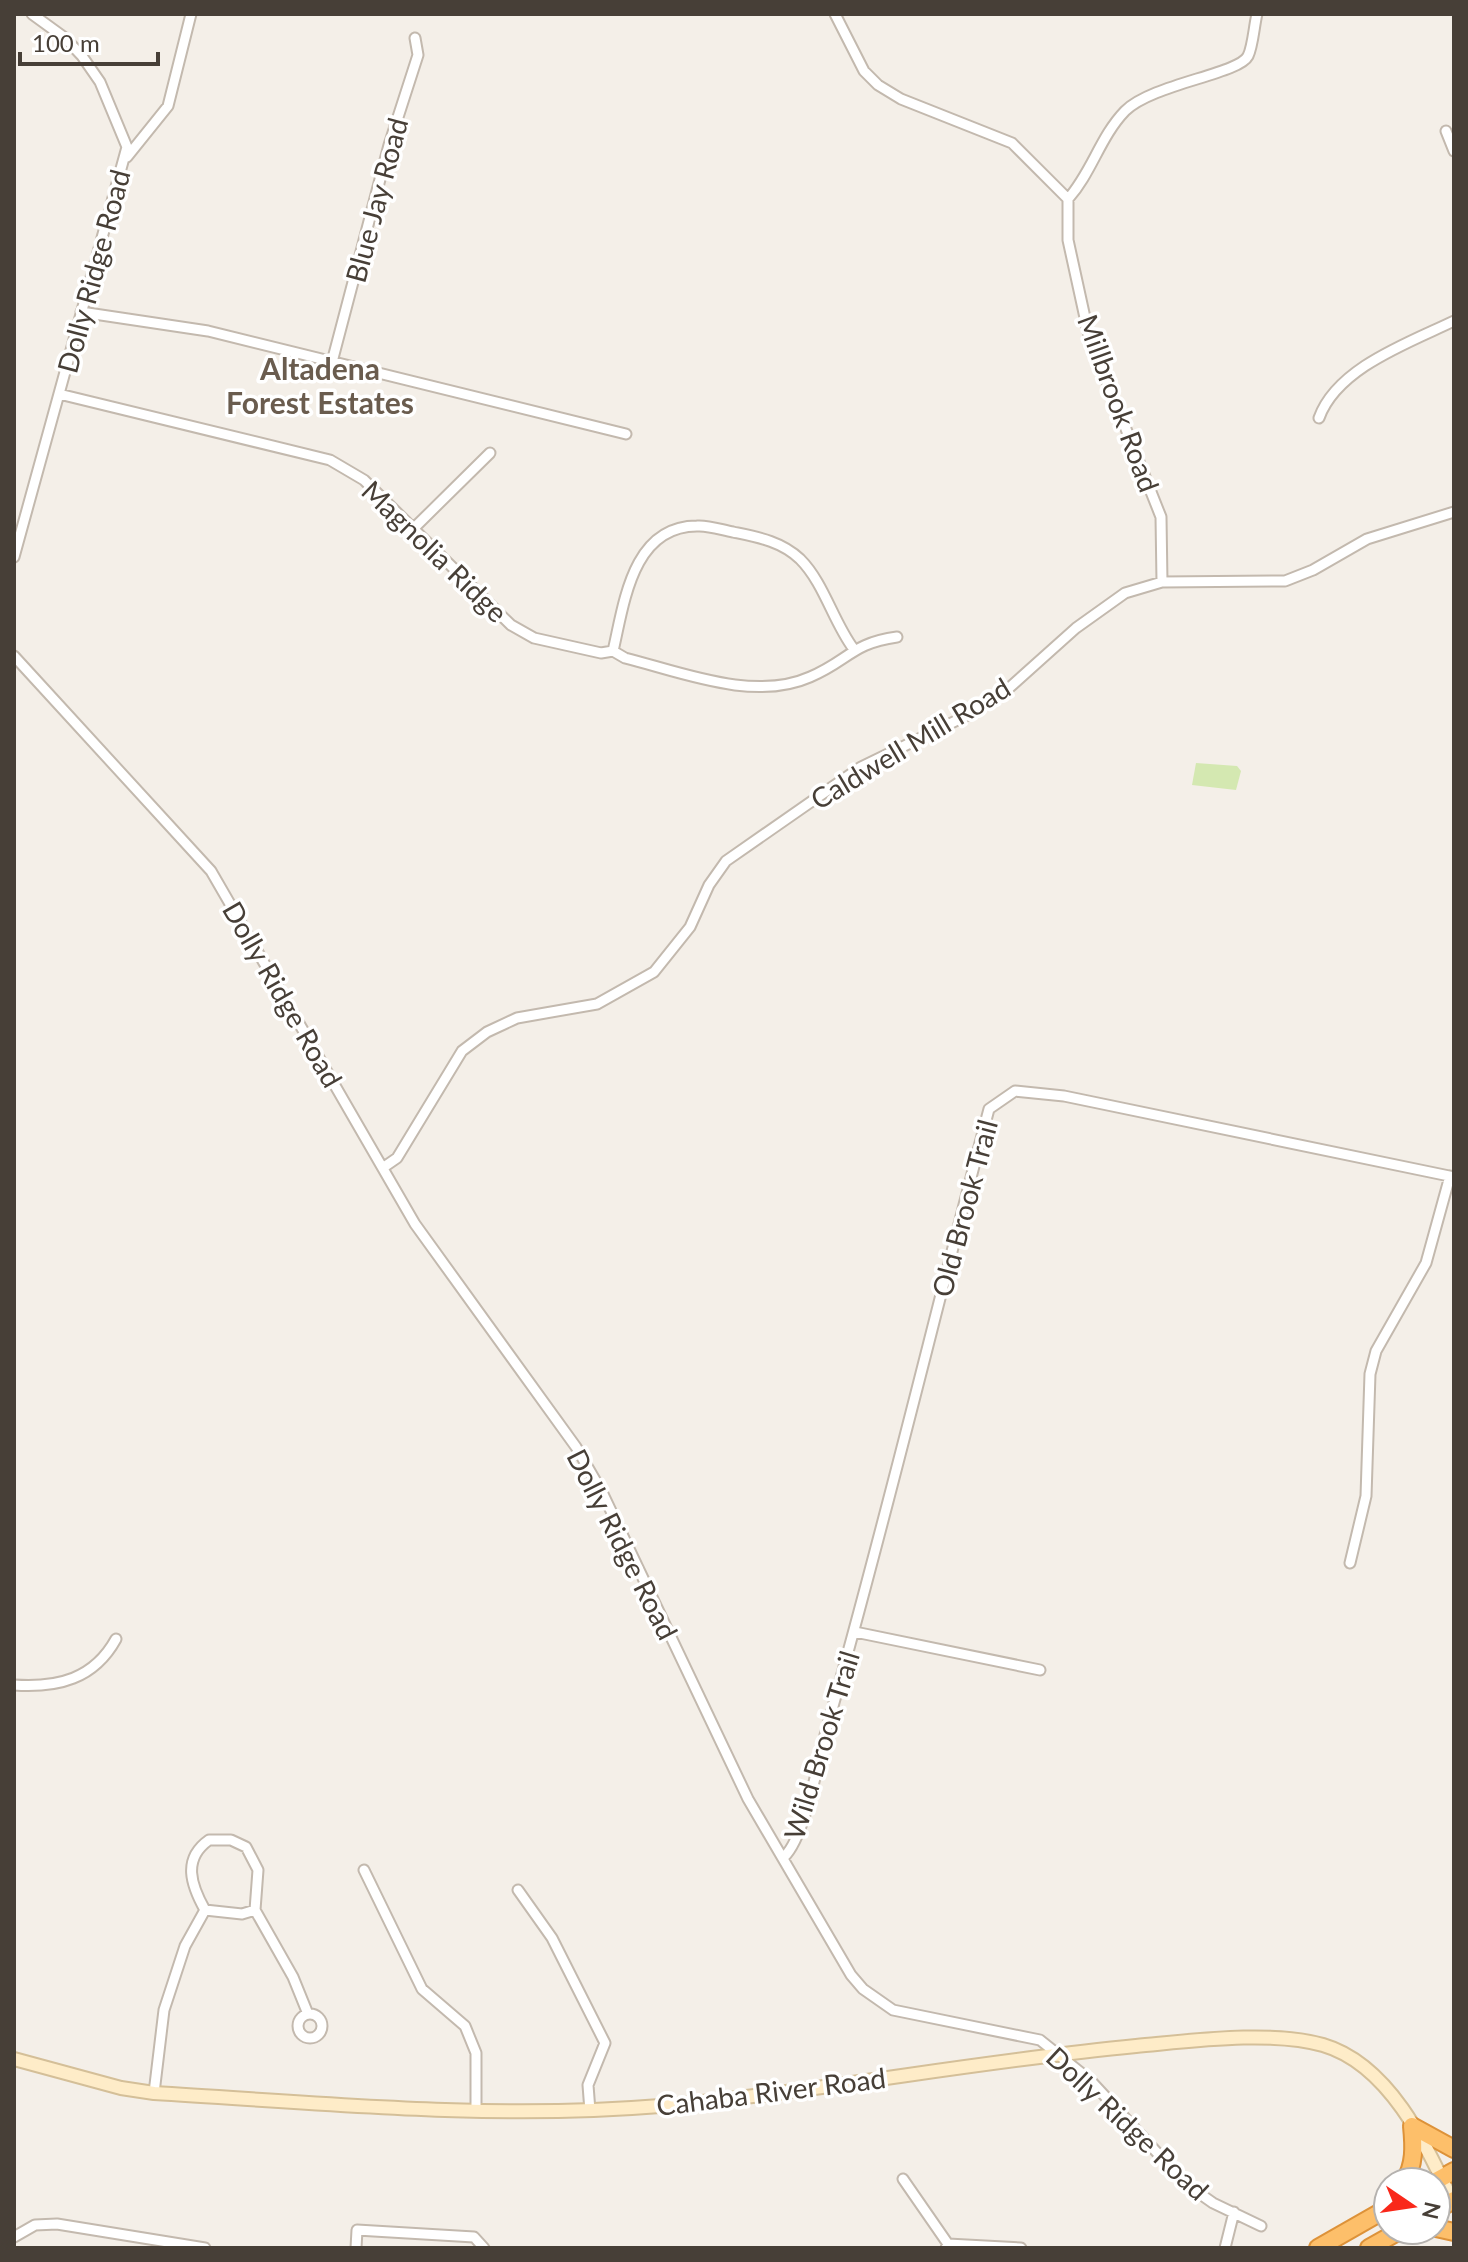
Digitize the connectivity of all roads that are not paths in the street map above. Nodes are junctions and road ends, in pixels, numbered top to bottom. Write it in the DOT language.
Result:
graph roads {
  1 [pos="32,14"];
  2 [pos="191,14"];
  3 [pos="835,14"];
  4 [pos="1257,14"];
  5 [pos="415,38"];
  6 [pos="1446,131"];
  7 [pos="1454,151"];
  8 [pos="123,161"];
  9 [pos="1068,199"];
  10 [pos="81,312"];
  11 [pos="1454,321"];
  12 [pos="332,362"];
  13 [pos="59,394"];
  14 [pos="1319,418"];
  15 [pos="626,434"];
  16 [pos="490,453"];
  17 [pos="1454,512"];
  18 [pos="414,528"];
  19 [pos="16,538"];
  20 [pos="14,557"];
  21 [pos="1162,582"];
  22 [pos="897,637"];
  23 [pos="853,648"];
  24 [pos="613,651"];
  25 [pos="14,656"];
  26 [pos="384,1167"];
  27 [pos="1452,1176"];
  28 [pos="1350,1563"];
  29 [pos="855,1632"];
  30 [pos="116,1639"];
  31 [pos="1040,1670"];
  32 [pos="14,1685"];
  33 [pos="784,1857"];
  34 [pos="364,1870"];
  35 [pos="518,1890"];
  36 [pos="205,1910"];
  37 [pos="255,1910"];
  38 [pos="308,2014"];
  39 [pos="1061,2053"];
  40 [pos="14,2059"];
  41 [pos="154,2093"];
  42 [pos="476,2111"];
  43 [pos="590,2111"];
  44 [pos="1412,2126"];
  45 [pos="1454,2149"];
  46 [pos="1411,2166"];
  47 [pos="1436,2166"];
  48 [pos="903,2179"];
  49 [pos="1234,2212"];
  50 [pos="1372,2216"];
  51 [pos="1261,2226"];
  52 [pos="14,2237"];
  53 [pos="947,2246"];
  54 [pos="205,2248"];
  55 [pos="356,2248"];
  56 [pos="484,2248"];
  57 [pos="1021,2248"];
  58 [pos="1225,2248"];
  59 [pos="1318,2248"];
  1 -- 8 [label="street, Dolly Ridge Road"];
  2 -- 8 [label="street"];
  3 -- 9 [label="street"];
  4 -- 9 [label="street"];
  5 -- 12 [label="street, Blue Jay Road"];
  6 -- 7 [label="street"];
  8 -- 10 [label="street, Dolly Ridge Road"];
  9 -- 21 [label="street, Millbrook Road"];
  10 -- 12 [label="street"];
  10 -- 13 [label="street, Dolly Ridge Road"];
  11 -- 14 [label="street"];
  12 -- 15 [label="street"];
  13 -- 18 [label="street, Magnolia Ridge"];
  13 -- 19 [label="street, Dolly Ridge Road"];
  16 -- 18 [label="street"];
  17 -- 21 [label="street, Caldwell Mill Road"];
  18 -- 24 [label="street, Magnolia Ridge"];
  19 -- 20 [label="street, Dolly Ridge Road"];
  21 -- 26 [label="street, Caldwell Mill Road"];
  22 -- 23 [label="street, Magnolia Ridge"];
  23 -- 24 [label="street, Magnolia Ridge"];
  23 -- 24 [label="street"];
  25 -- 26 [label="street, Dolly Ridge Road"];
  26 -- 33 [label="street, Dolly Ridge Road"];
  27 -- 28 [label="street"];
  27 -- 29 [label="street, Old Brook Trail"];
  29 -- 31 [label="street"];
  29 -- 33 [label="street, Wild Brook Trail"];
  30 -- 32 [label="street"];
  33 -- 39 [label="street, Dolly Ridge Road"];
  34 -- 42 [label="street"];
  35 -- 43 [label="street"];
  36 -- 37 [label="street"];
  36 -- 37 [label="street"];
  36 -- 41 [label="street"];
  37 -- 38 [label="street"];
  39 -- 43 [label="main road, Cahaba River Road"];
  39 -- 44 [label="main road, Cahaba River Road"];
  39 -- 49 [label="street, Dolly Ridge Road"];
  40 -- 41 [label="main road, Cahaba River Road"];
  41 -- 42 [label="main road, Cahaba River Road"];
  42 -- 43 [label="main road, Cahaba River Road"];
  44 -- 45 [label="highway"];
  44 -- 46 [label="highway"];
  44 -- 47 [label="main road, Cahaba River Road"];
  48 -- 53 [label="street"];
  49 -- 51 [label="street, Dolly Ridge Road"];
  49 -- 58 [label="street"];
  50 -- 59 [label="highway"];
  52 -- 54 [label="street"];
  53 -- 57 [label="street"];
  55 -- 56 [label="street"];
}
